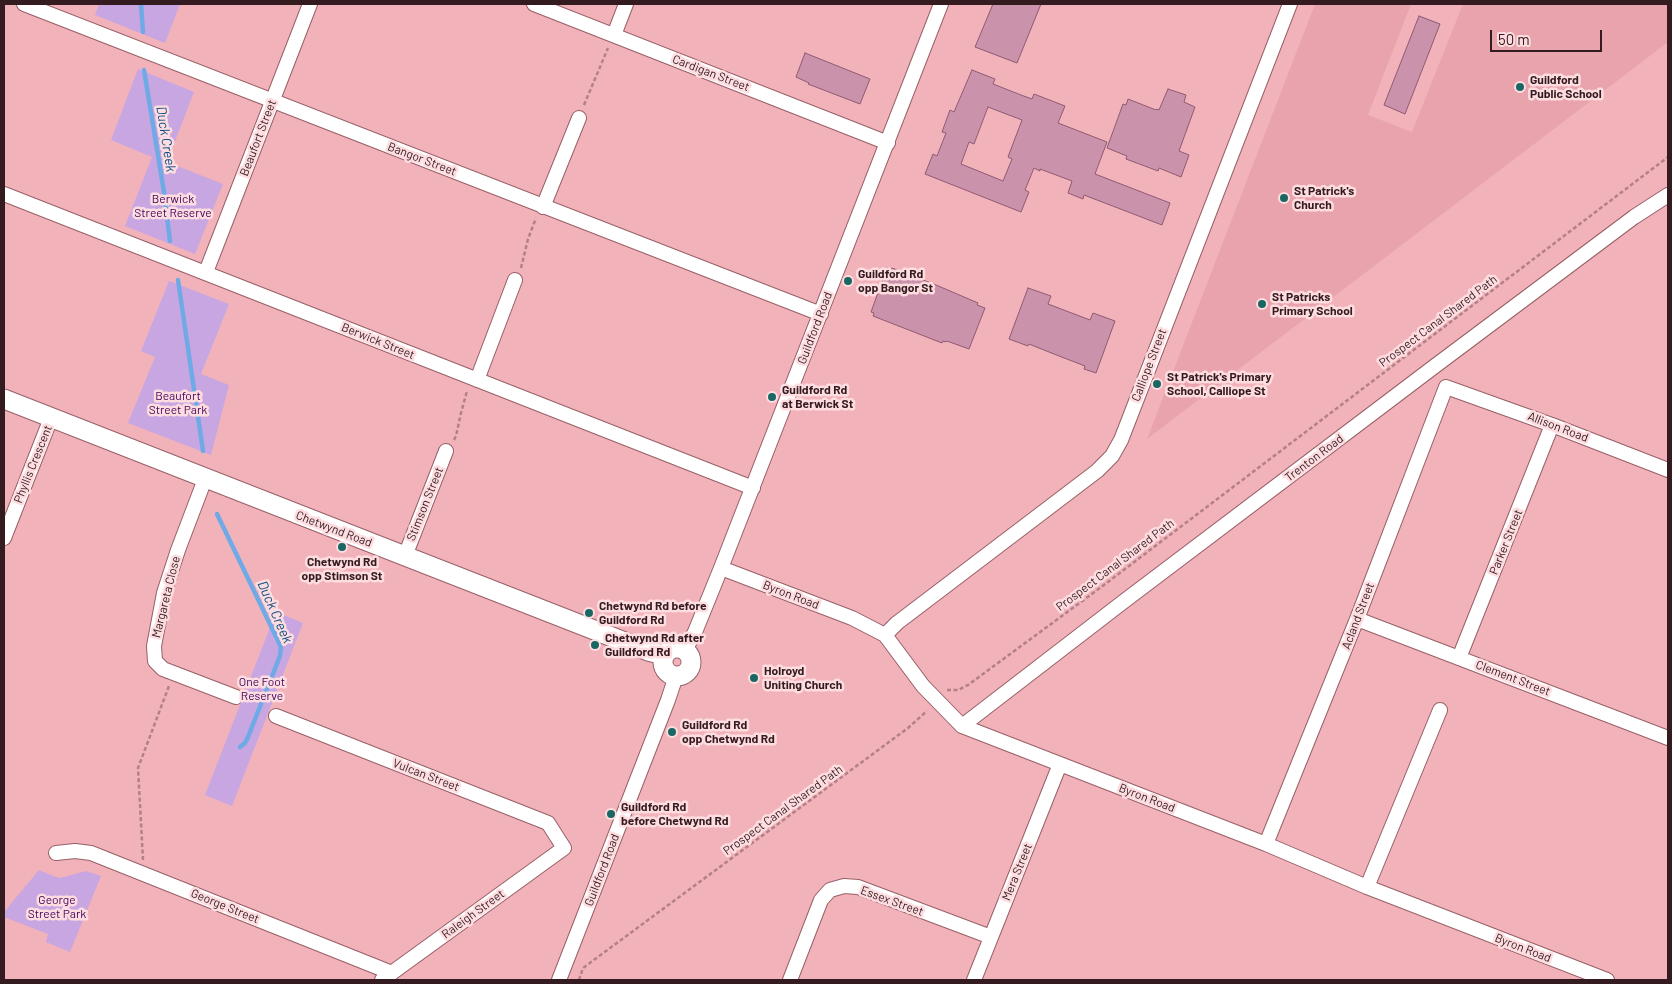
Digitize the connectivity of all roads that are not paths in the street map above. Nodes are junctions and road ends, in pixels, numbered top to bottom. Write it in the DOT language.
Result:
graph roads {
  1 [pos="24,4"];
  2 [pos="310,4"];
  3 [pos="534,4"];
  4 [pos="626,4"];
  5 [pos="941,4"];
  6 [pos="1290,4"];
  7 [pos="614,35"];
  8 [pos="273,101"];
  9 [pos="579,118"];
  10 [pos="888,143"];
  11 [pos="4,194"];
  12 [pos="1667,198"];
  13 [pos="543,207"];
  14 [pos="206,272"];
  15 [pos="516,280"];
  16 [pos="820,314"];
  17 [pos="1436,366"];
  18 [pos="477,380"];
  19 [pos="1446,387"];
  20 [pos="4,399"];
  21 [pos="51,418"];
  22 [pos="1552,425"];
  23 [pos="446,451"];
  24 [pos="1668,470"];
  25 [pos="205,479"];
  26 [pos="753,488"];
  27 [pos="4,538"];
  28 [pos="405,556"];
  29 [pos="721,568"];
  30 [pos="1357,619"];
  31 [pos="884,635"];
  32 [pos="684,650"];
  33 [pos="664,655"];
  34 [pos="1460,658"];
  35 [pos="676,676"];
  36 [pos="236,697"];
  37 [pos="1440,710"];
  38 [pos="276,716"];
  39 [pos="962,726"];
  40 [pos="1668,738"];
  41 [pos="1060,764"];
  42 [pos="1266,844"];
  43 [pos="564,848"];
  44 [pos="56,854"];
  45 [pos="1367,887"];
  46 [pos="990,937"];
  47 [pos="387,976"];
  48 [pos="560,980"];
  49 [pos="790,980"];
  50 [pos="974,980"];
  51 [pos="1607,980"];
  1 -- 8 [label="street, Bangor Street"];
  2 -- 8 [label="street, Beaufort Street"];
  3 -- 7 [label="street, Cardigan Street"];
  4 -- 7 [label="street"];
  5 -- 10 [label="street, Guildford Road"];
  6 -- 31 [label="street, Calliope Street"];
  7 -- 10 [label="street, Cardigan Street"];
  8 -- 13 [label="street, Bangor Street"];
  8 -- 14 [label="street, Beaufort Street"];
  9 -- 13 [label="street"];
  10 -- 16 [label="street, Guildford Road"];
  11 -- 14 [label="street, Berwick Street"];
  12 -- 17 [label="street, Trenton Road"];
  13 -- 16 [label="street, Bangor Street"];
  14 -- 18 [label="street, Berwick Street"];
  15 -- 18 [label="street"];
  16 -- 26 [label="street, Guildford Road"];
  17 -- 19 [label="street"];
  17 -- 39 [label="street, Trenton Road"];
  18 -- 26 [label="street, Berwick Street"];
  19 -- 22 [label="street, Allison Road"];
  19 -- 30 [label="street, Acland Street"];
  20 -- 21 [label="street, Chetwynd Road"];
  21 -- 25 [label="street, Chetwynd Road"];
  21 -- 27 [label="street, Phyllis Crescent"];
  22 -- 24 [label="street, Allison Road"];
  22 -- 34 [label="street, Parker Street"];
  23 -- 28 [label="street, Stimson Street"];
  25 -- 28 [label="street, Chetwynd Road"];
  25 -- 36 [label="street, Margareta Close"];
  26 -- 29 [label="street, Guildford Road"];
  28 -- 33 [label="street, Chetwynd Road"];
  29 -- 31 [label="street, Byron Road"];
  29 -- 32 [label="street, Guildford Road"];
  30 -- 34 [label="street, Clement Street"];
  30 -- 42 [label="street, Acland Street"];
  31 -- 39 [label="street, Byron Road"];
  32 -- 33 [label="street"];
  32 -- 35 [label="street"];
  33 -- 35 [label="street"];
  34 -- 40 [label="street, Clement Street"];
  35 -- 48 [label="street, Guildford Road"];
  37 -- 45 [label="street"];
  38 -- 43 [label="street, Vulcan Street"];
  39 -- 41 [label="street, Byron Road"];
  41 -- 42 [label="street, Byron Road"];
  41 -- 46 [label="street, Mera Street"];
  42 -- 45 [label="street, Byron Road"];
  43 -- 47 [label="street, Raleigh Street"];
  44 -- 47 [label="street, George Street"];
  45 -- 51 [label="street, Byron Road"];
  46 -- 49 [label="street, Essex Street"];
  46 -- 50 [label="street, Mera Street"];
}
